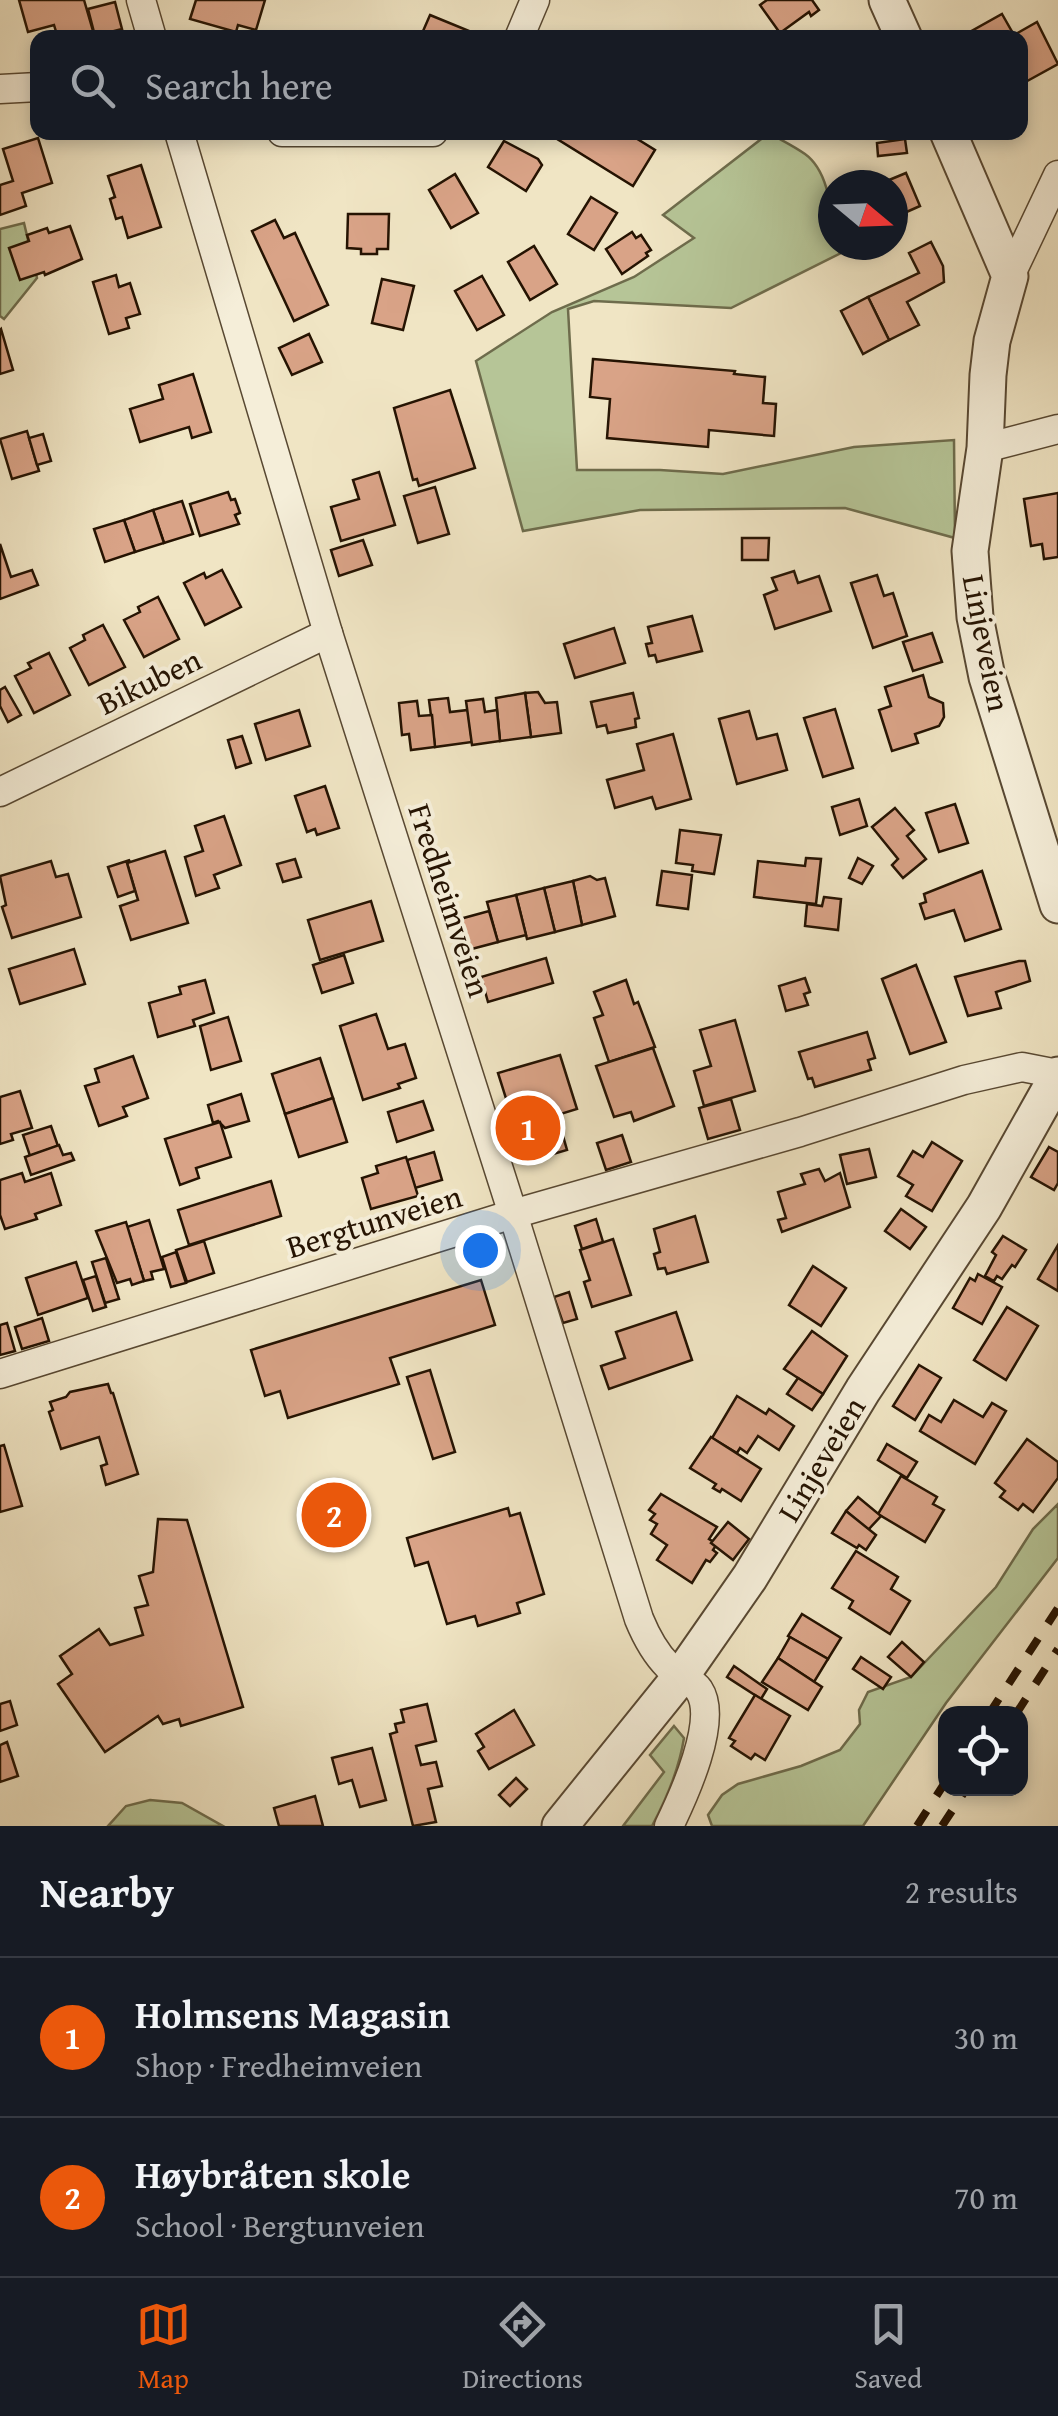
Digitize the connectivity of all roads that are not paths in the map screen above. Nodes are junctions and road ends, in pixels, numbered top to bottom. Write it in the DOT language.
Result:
graph roads {
  1 [pos="141,0"];
  2 [pos="535,0"];
  3 [pos="887,0"];
  4 [pos="150,30"];
  5 [pos="522,30"];
  6 [pos="900,30"];
  7 [pos="30,87"];
  8 [pos="0,89"];
  9 [pos="181,140"];
  10 [pos="951,140"];
  11 [pos="1058,174"];
  12 [pos="1010,276"];
  13 [pos="1058,430"];
  14 [pos="985,448"];
  15 [pos="328,634"];
  16 [pos="0,792"];
  17 [pos="1058,905"];
  18 [pos="1058,1074"];
  19 [pos="514,1214"];
  20 [pos="0,1374"];
  21 [pos="681,1676"];
  22 [pos="560,1826"];
  23 [pos="670,1826"];
  1 -- 4 [label="street"];
  2 -- 5 [label="street"];
  3 -- 6 [label="street"];
  7 -- 8 [label="street"];
  9 -- 15 [label="street, Fredheimveien"];
  10 -- 12 [label="street"];
  11 -- 12 [label="street"];
  12 -- 14 [label="street, Linjeveien"];
  13 -- 14 [label="street"];
  14 -- 17 [label="street, Linjeveien"];
  15 -- 16 [label="street, Bikuben"];
  15 -- 19 [label="street, Fredheimveien"];
  18 -- 19 [label="street, Bergtunveien"];
  18 -- 21 [label="street, Linjeveien"];
  19 -- 20 [label="street, Bergtunveien"];
  19 -- 21 [label="street, Fredheimveien"];
  21 -- 22 [label="street, Linjeveien"];
  21 -- 23 [label="street, Fredheimveien"];
}
